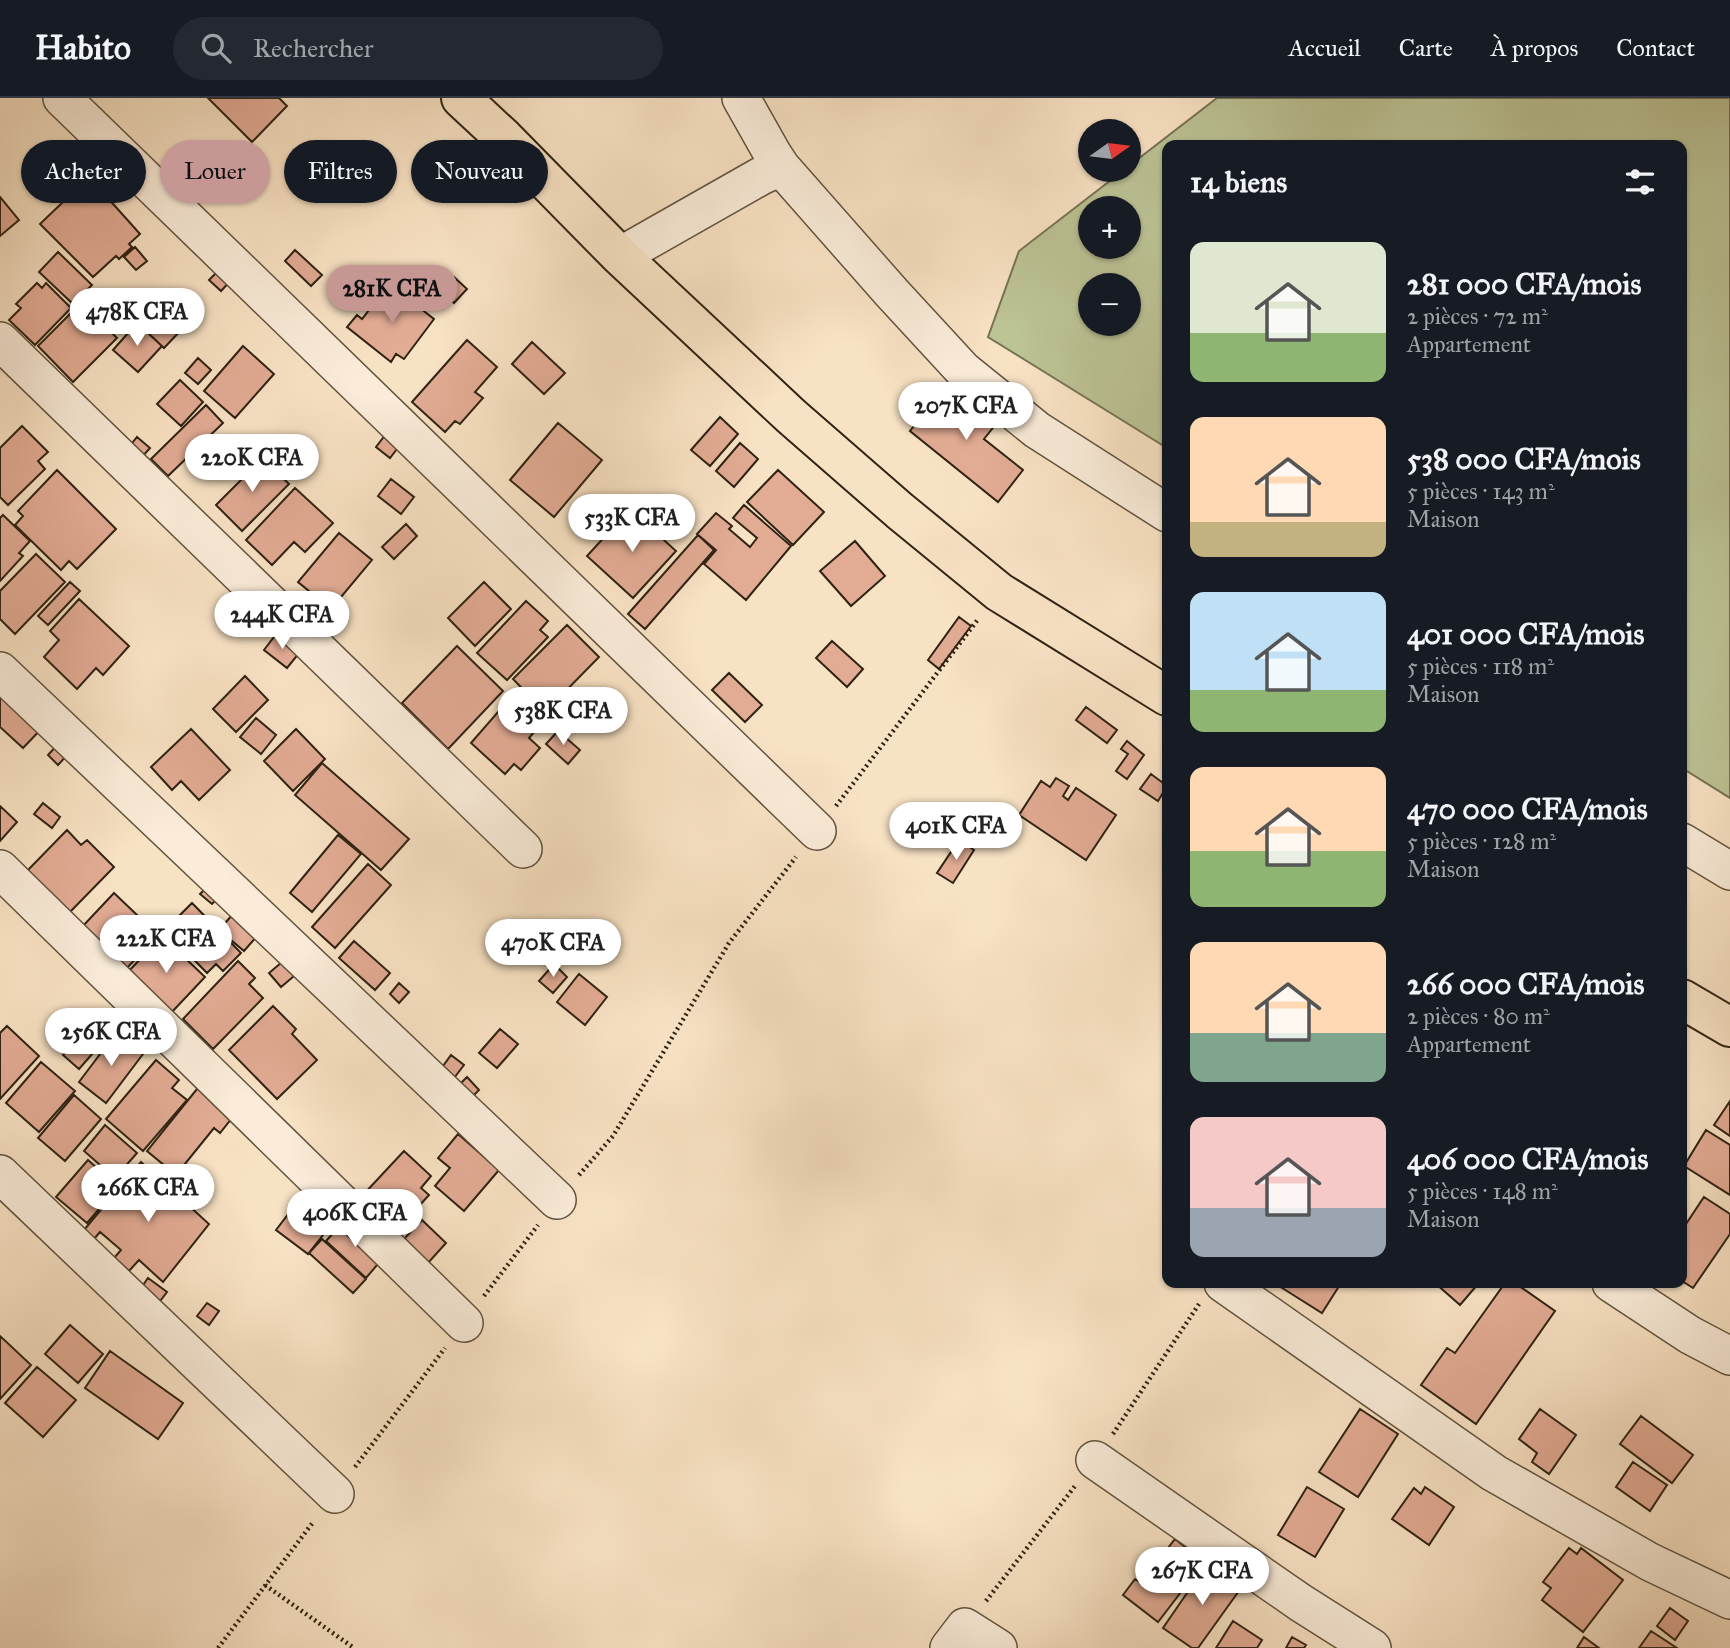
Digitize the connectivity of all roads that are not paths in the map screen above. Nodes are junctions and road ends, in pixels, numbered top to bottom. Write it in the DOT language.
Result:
graph roads {
  1 [pos="62,98"];
  2 [pos="461,98"];
  3 [pos="741,98"];
  4 [pos="781,167"];
  5 [pos="620,256"];
  6 [pos="0,341"];
  7 [pos="1162,510"];
  8 [pos="0,671"];
  9 [pos="1162,693"];
  10 [pos="817,831"];
  11 [pos="1687,845"];
  12 [pos="523,849"];
  13 [pos="0,869"];
  14 [pos="1730,871"];
  15 [pos="1687,1002"];
  16 [pos="1730,1027"];
  17 [pos="0,1174"];
  18 [pos="557,1200"];
  19 [pos="1230,1288"];
  20 [pos="1619,1288"];
  21 [pos="464,1323"];
  22 [pos="1730,1356"];
  23 [pos="1095,1460"];
  24 [pos="335,1494"];
  25 [pos="1730,1600"];
  26 [pos="949,1648"];
  27 [pos="998,1648"];
  28 [pos="1372,1648"];
  1 -- 10 [label="street"];
  2 -- 5 [label="highway"];
  3 -- 4 [label="street"];
  4 -- 5 [label="street"];
  4 -- 7 [label="street"];
  5 -- 9 [label="highway"];
  6 -- 12 [label="street"];
  8 -- 18 [label="street"];
  11 -- 14 [label="street"];
  13 -- 21 [label="street"];
  15 -- 16 [label="highway"];
  17 -- 24 [label="street"];
  19 -- 25 [label="street"];
  20 -- 22 [label="street"];
  23 -- 28 [label="street"];
  26 -- 27 [label="street"];
}
